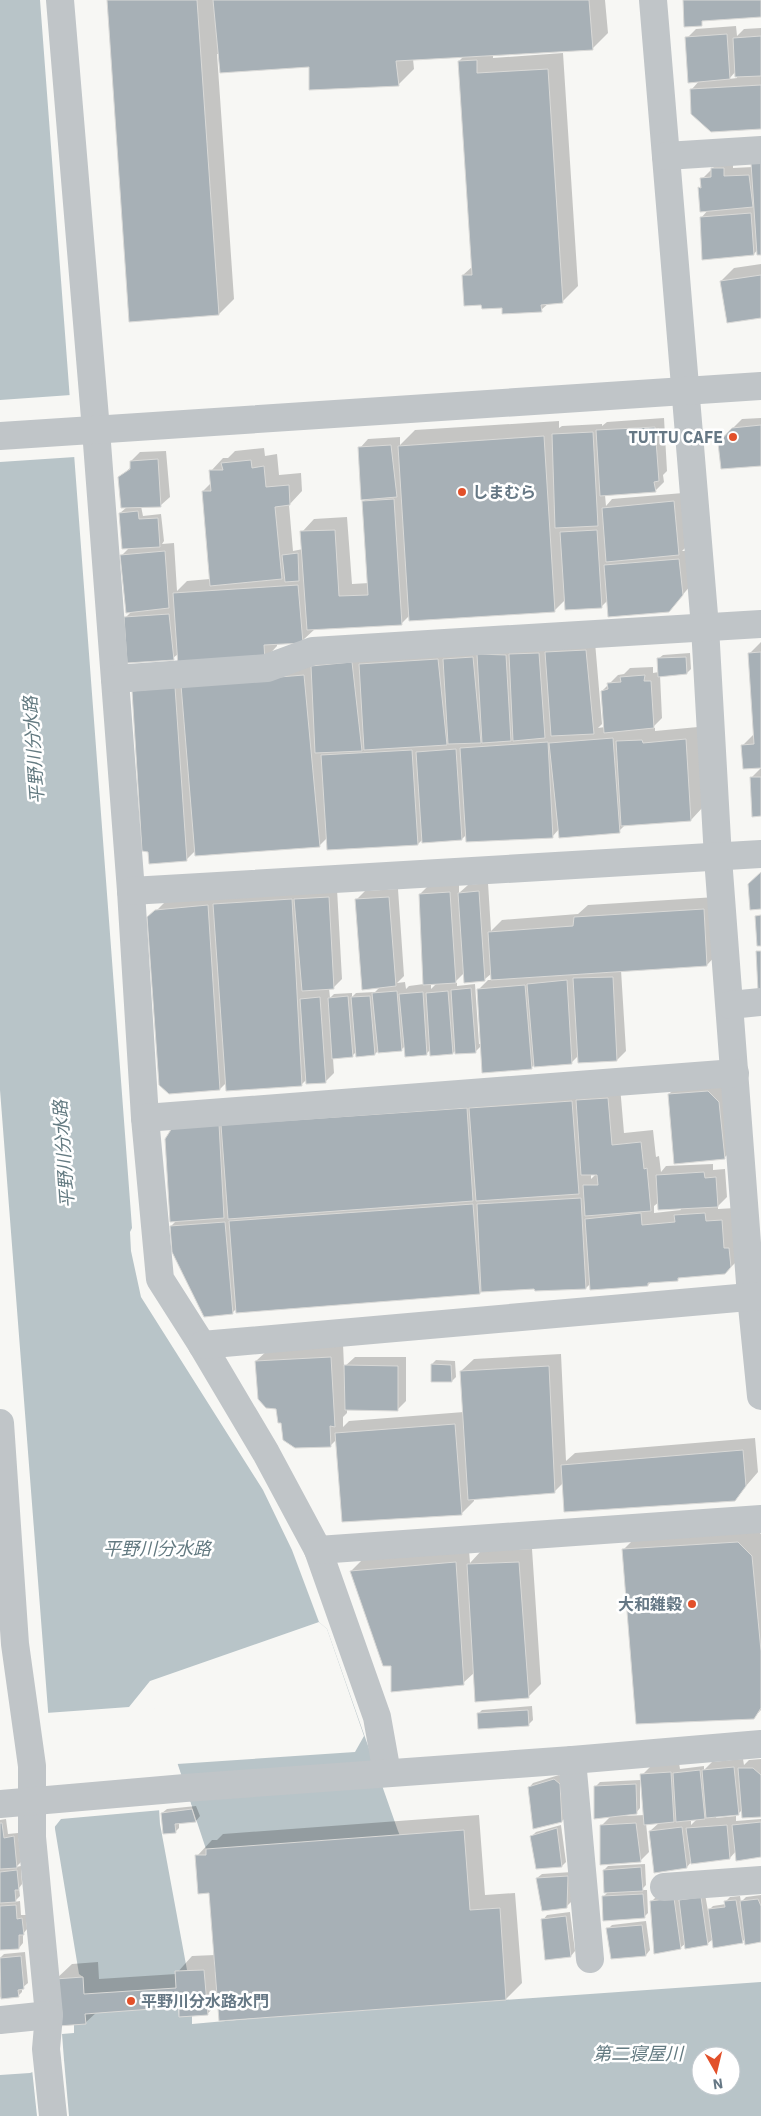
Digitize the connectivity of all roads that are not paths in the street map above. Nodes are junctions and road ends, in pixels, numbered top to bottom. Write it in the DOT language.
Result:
graph roads {
  1 [pos="60,0"];
  2 [pos="653,0"];
  3 [pos="761,150"];
  4 [pos="666,156"];
  5 [pos="761,386"];
  6 [pos="686,390"];
  7 [pos="86,430"];
  8 [pos="0,436"];
  9 [pos="761,624"];
  10 [pos="705,627"];
  11 [pos="115,679"];
  12 [pos="761,854"];
  13 [pos="718,858"];
  14 [pos="131,890"];
  15 [pos="761,1002"];
  16 [pos="730,1005"];
  17 [pos="735,1072"];
  18 [pos="145,1118"];
  19 [pos="756,1296"];
  20 [pos="202,1345"];
  21 [pos="761,1396"];
  22 [pos="0,1423"];
  23 [pos="761,1519"];
  24 [pos="318,1550"];
  25 [pos="761,1744"];
  26 [pos="572,1760"];
  27 [pos="387,1773"];
  28 [pos="39,1802"];
  29 [pos="0,1804"];
  30 [pos="761,1880"];
  31 [pos="664,1887"];
  32 [pos="590,1959"];
  33 [pos="49,2015"];
  34 [pos="0,2020"];
  35 [pos="53,2116"];
  1 -- 7 [label="street"];
  2 -- 4 [label="street"];
  3 -- 4 [label="street"];
  4 -- 6 [label="street"];
  5 -- 6 [label="street"];
  6 -- 7 [label="street"];
  6 -- 10 [label="street"];
  7 -- 8 [label="street"];
  7 -- 11 [label="street"];
  9 -- 10 [label="street"];
  10 -- 11 [label="street"];
  10 -- 13 [label="street"];
  11 -- 14 [label="street"];
  12 -- 13 [label="street"];
  13 -- 14 [label="street"];
  13 -- 16 [label="street"];
  14 -- 18 [label="street"];
  15 -- 16 [label="street"];
  16 -- 17 [label="street"];
  17 -- 18 [label="street"];
  17 -- 19 [label="street"];
  18 -- 20 [label="street"];
  19 -- 20 [label="street"];
  19 -- 21 [label="street"];
  20 -- 24 [label="street"];
  22 -- 28 [label="street"];
  23 -- 24 [label="street"];
  24 -- 27 [label="street"];
  25 -- 26 [label="street"];
  26 -- 27 [label="street"];
  26 -- 32 [label="street"];
  27 -- 28 [label="street"];
  28 -- 29 [label="street"];
  28 -- 33 [label="street"];
  30 -- 31 [label="street"];
  33 -- 34 [label="street"];
  33 -- 35 [label="street"];
}
